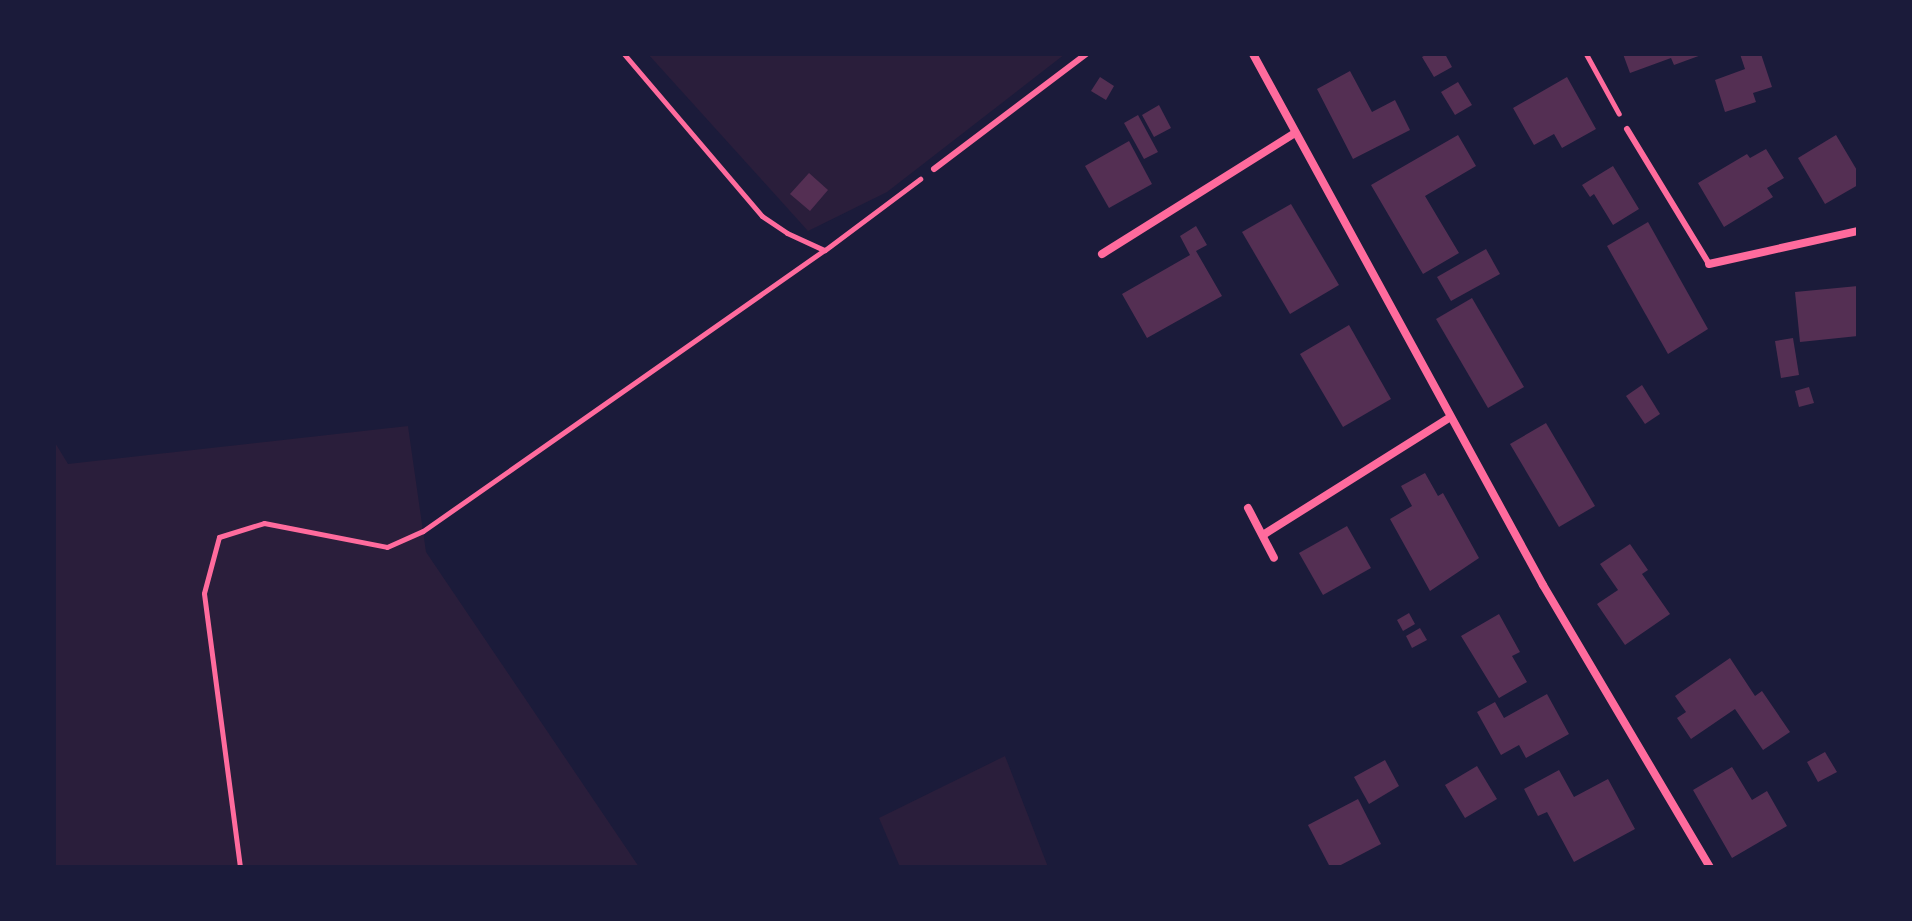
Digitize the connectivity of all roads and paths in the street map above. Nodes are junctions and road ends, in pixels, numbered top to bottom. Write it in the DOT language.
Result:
graph roads {
  1 [pos="624,54"];
  2 [pos="1086,54"];
  3 [pos="1253,54"];
  4 [pos="1586,54"];
  5 [pos="1627,129"];
  6 [pos="1295,133"];
  7 [pos="934,169"];
  8 [pos="1858,231"];
  9 [pos="825,250"];
  10 [pos="1102,254"];
  11 [pos="1709,264"];
  12 [pos="1449,418"];
  13 [pos="1248,508"];
  14 [pos="1263,535"];
  15 [pos="1274,558"];
  16 [pos="240,867"];
  17 [pos="1710,867"];
  1 -- 9 [label="path"];
  2 -- 7 [label="lane"];
  3 -- 6 [label="street"];
  4 -- 5 [label="path"];
  5 -- 11 [label="lane"];
  6 -- 10 [label="street"];
  6 -- 12 [label="street"];
  7 -- 9 [label="path"];
  8 -- 11 [label="street"];
  9 -- 16 [label="path"];
  12 -- 14 [label="street"];
  12 -- 17 [label="street"];
  13 -- 14 [label="street"];
  14 -- 15 [label="street"];
}
